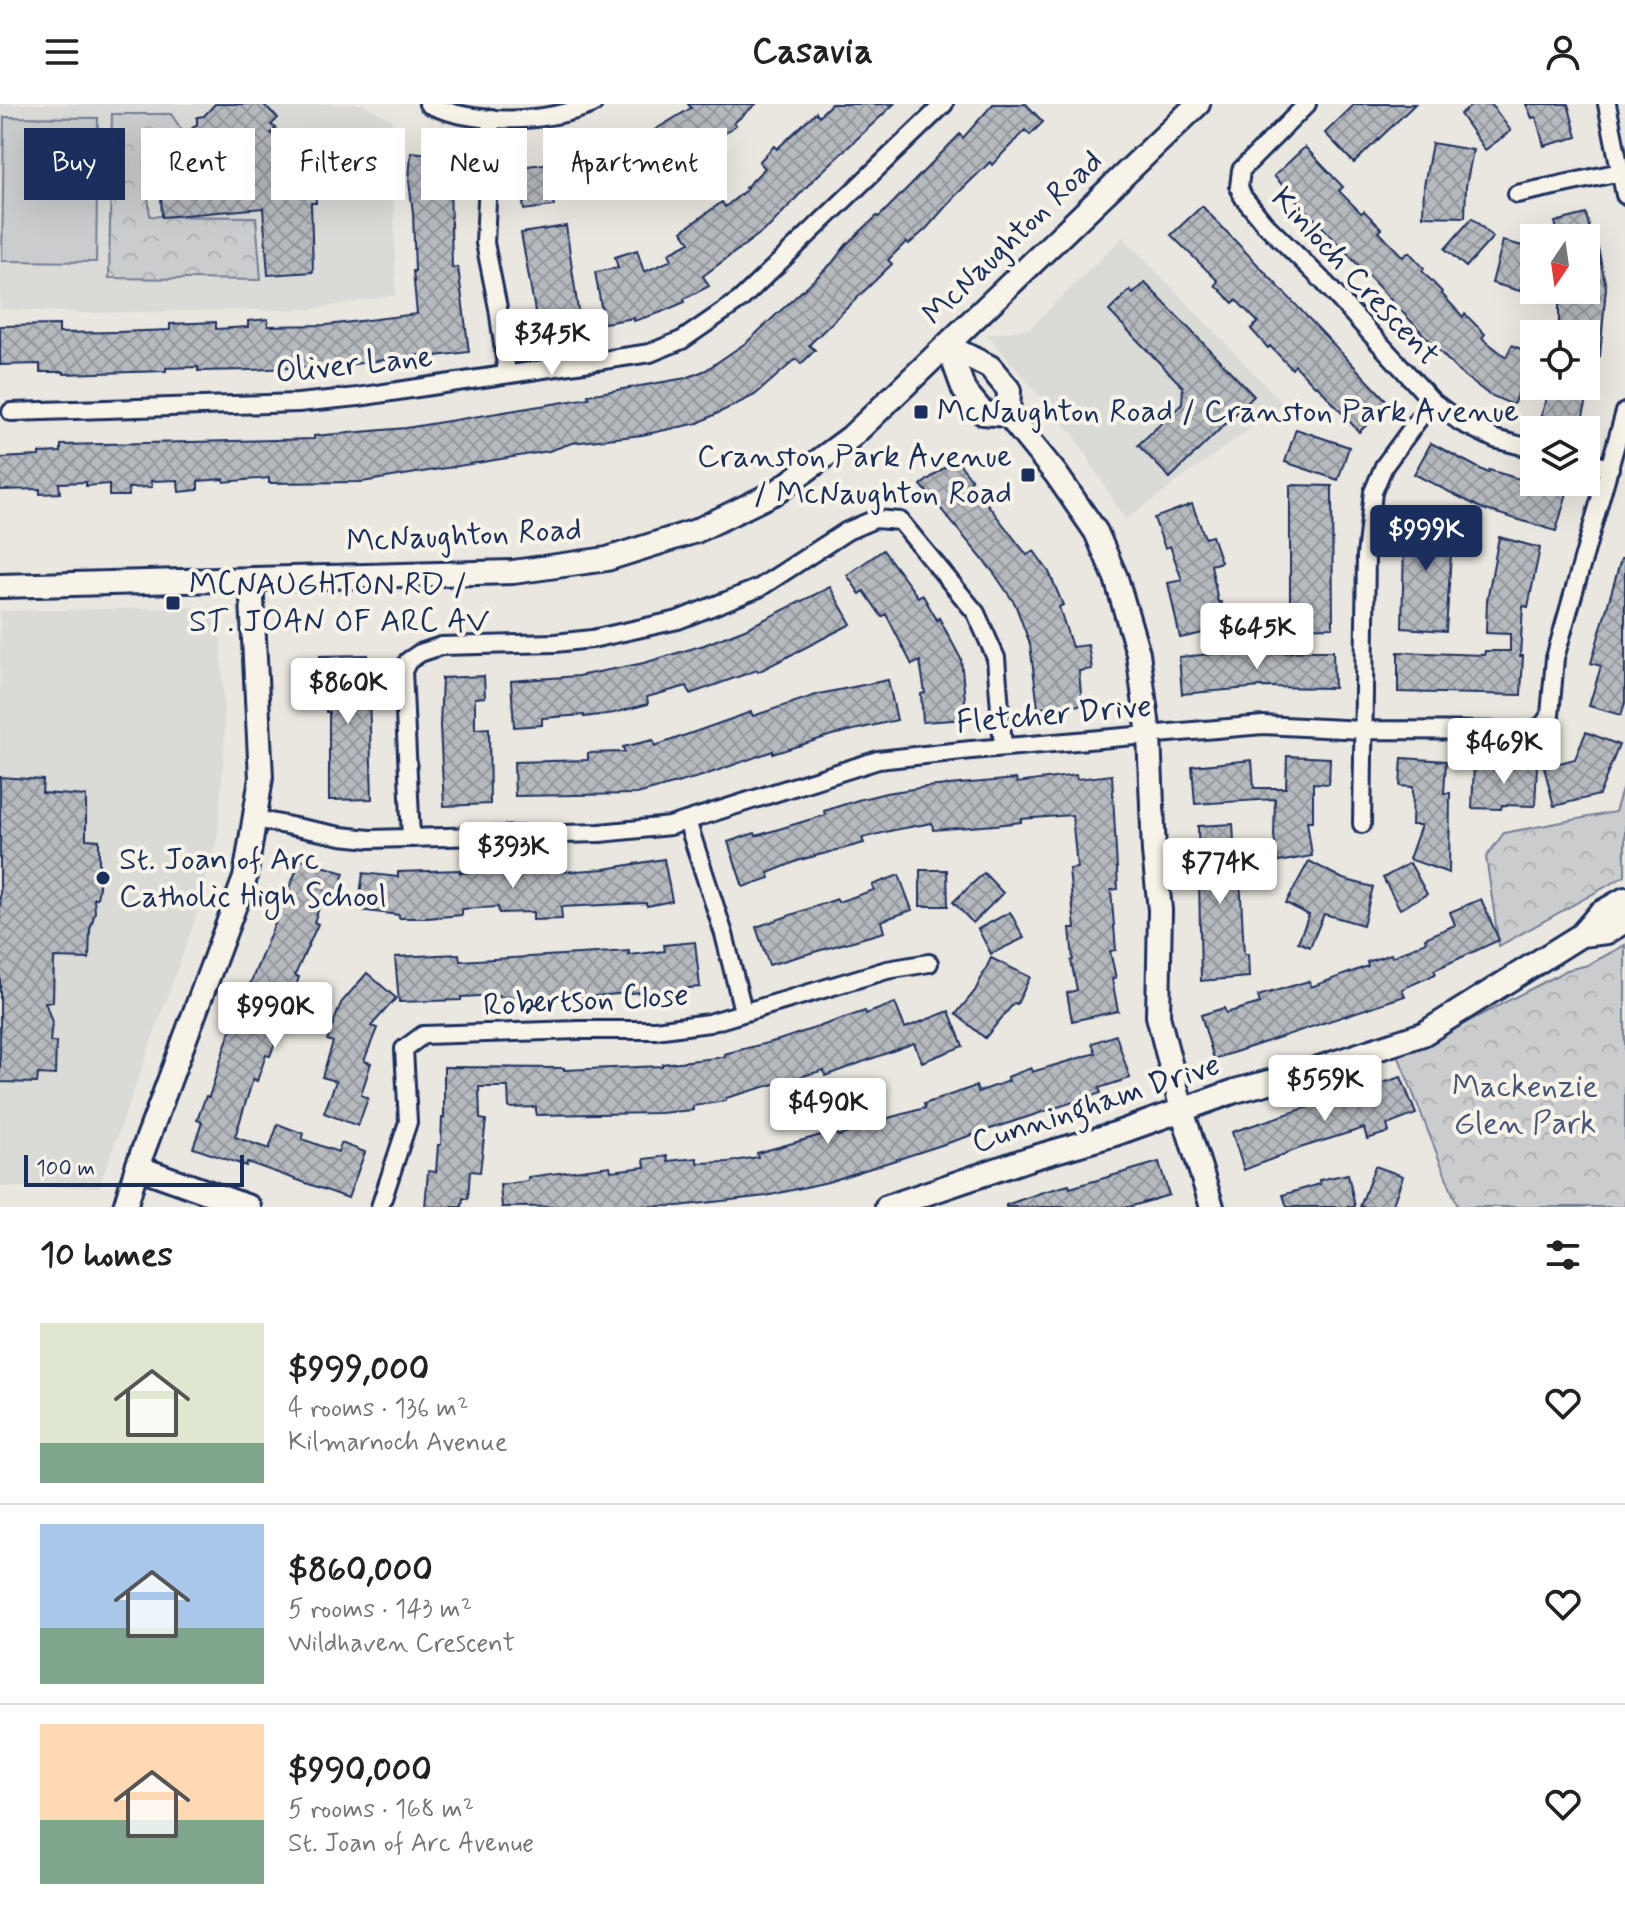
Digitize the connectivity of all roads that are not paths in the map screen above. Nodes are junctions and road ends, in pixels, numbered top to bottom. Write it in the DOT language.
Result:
graph roads {
  1 [pos="428,104"];
  2 [pos="593,104"];
  3 [pos="944,104"];
  4 [pos="1198,104"];
  5 [pos="1307,104"];
  6 [pos="1607,104"];
  7 [pos="491,118"];
  8 [pos="1620,172"];
  9 [pos="1517,194"];
  10 [pos="1625,195"];
  11 [pos="948,346"];
  12 [pos="507,373"];
  13 [pos="1432,401"];
  14 [pos="11,412"];
  15 [pos="1625,412"];
  16 [pos="1008,415"];
  17 [pos="1520,445"];
  18 [pos="1600,466"];
  19 [pos="1610,468"];
  20 [pos="251,579"];
  21 [pos="0,586"];
  22 [pos="1363,730"];
  23 [pos="1149,735"];
  24 [pos="1003,747"];
  25 [pos="255,819"];
  26 [pos="687,821"];
  27 [pos="1362,824"];
  28 [pos="411,838"];
  29 [pos="1625,899"];
  30 [pos="1625,921"];
  31 [pos="1581,935"];
  32 [pos="929,963"];
  33 [pos="743,1011"];
  34 [pos="1182,1110"];
  35 [pos="137,1167"];
  36 [pos="125,1207"];
  37 [pos="249,1207"];
  38 [pos="380,1207"];
  39 [pos="887,1207"];
  40 [pos="1212,1207"];
  1 -- 7 [label="street"];
  2 -- 7 [label="street"];
  3 -- 12 [label="street, Oliver Lane"];
  4 -- 11 [label="street, McNaughton Road"];
  5 -- 13 [label="street, Kinloch Crescent"];
  6 -- 8 [label="street"];
  7 -- 12 [label="street"];
  8 -- 9 [label="street"];
  8 -- 10 [label="street"];
  11 -- 16 [label="street"];
  11 -- 16 [label="street"];
  11 -- 20 [label="street, McNaughton Road"];
  12 -- 14 [label="street, Oliver Lane"];
  13 -- 17 [label="street, Kinloch Crescent"];
  13 -- 22 [label="street"];
  15 -- 19 [label="street, Fletcher Drive"];
  16 -- 23 [label="street"];
  18 -- 19 [label="street"];
  19 -- 22 [label="street, Fletcher Drive"];
  20 -- 21 [label="street, McNaughton Road"];
  20 -- 25 [label="street"];
  22 -- 23 [label="street, Fletcher Drive"];
  22 -- 27 [label="street"];
  23 -- 24 [label="street, Fletcher Drive"];
  23 -- 34 [label="street"];
  24 -- 26 [label="street, Fletcher Drive"];
  24 -- 28 [label="street"];
  25 -- 28 [label="street, Fletcher Drive"];
  25 -- 35 [label="street"];
  26 -- 28 [label="street, Fletcher Drive"];
  26 -- 33 [label="street"];
  29 -- 31 [label="street, Cunningham Drive"];
  30 -- 31 [label="street, Cunningham Drive"];
  31 -- 34 [label="street, Cunningham Drive"];
  32 -- 33 [label="street, Robertson Close"];
  33 -- 38 [label="street, Robertson Close"];
  34 -- 39 [label="street, Cunningham Drive"];
  34 -- 40 [label="street"];
  35 -- 36 [label="street"];
  35 -- 37 [label="street"];
}
